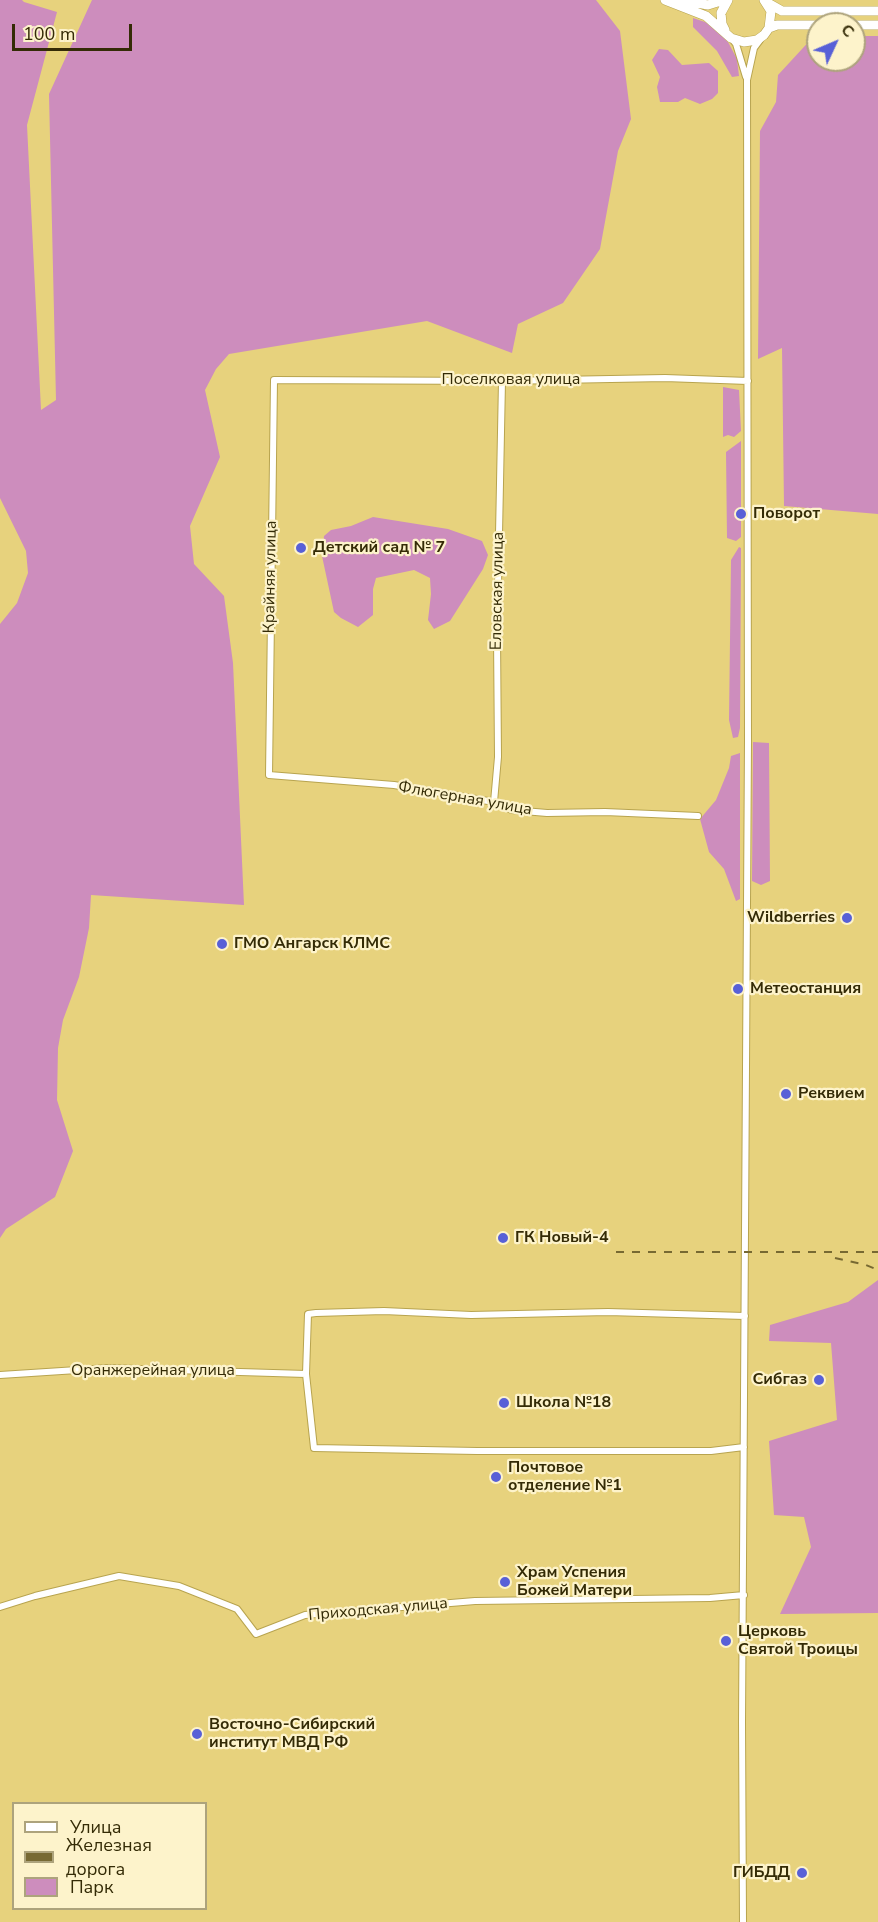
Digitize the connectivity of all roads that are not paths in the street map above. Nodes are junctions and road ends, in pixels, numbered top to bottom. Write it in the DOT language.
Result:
graph roads {
  1 [pos="665,0"];
  2 [pos="681,0"];
  3 [pos="726,0"];
  4 [pos="764,0"];
  5 [pos="878,11"];
  6 [pos="806,25"];
  7 [pos="767,31"];
  8 [pos="728,34"];
  9 [pos="747,80"];
  10 [pos="274,380"];
  11 [pos="501,381"];
  12 [pos="748,381"];
  13 [pos="269,775"];
  14 [pos="494,802"];
  15 [pos="698,816"];
  16 [pos="745,1316"];
  17 [pos="306,1374"];
  18 [pos="0,1375"];
  19 [pos="744,1447"];
  20 [pos="744,1595"];
  21 [pos="0,1607"];
  22 [pos="743,1922"];
  1 -- 8 [label="main road"];
  2 -- 3 [label="main road"];
  3 -- 8 [label="main road"];
  4 -- 5 [label="main road"];
  4 -- 7 [label="main road"];
  6 -- 7 [label="main road"];
  7 -- 8 [label="main road"];
  7 -- 9 [label="street"];
  8 -- 9 [label="street"];
  9 -- 12 [label="street"];
  10 -- 11 [label="street, Поселковая улица"];
  10 -- 13 [label="street, Крайняя улица"];
  11 -- 12 [label="street, Поселковая улица"];
  11 -- 14 [label="street, Еловская улица"];
  12 -- 16 [label="street"];
  13 -- 14 [label="street, Флюгерная улица"];
  14 -- 15 [label="street, Флюгерная улица"];
  16 -- 17 [label="street"];
  16 -- 19 [label="street"];
  17 -- 18 [label="street, Оранжерейная улица"];
  17 -- 19 [label="street"];
  19 -- 20 [label="street"];
  20 -- 21 [label="street, Приходская улица"];
  20 -- 22 [label="street"];
}
